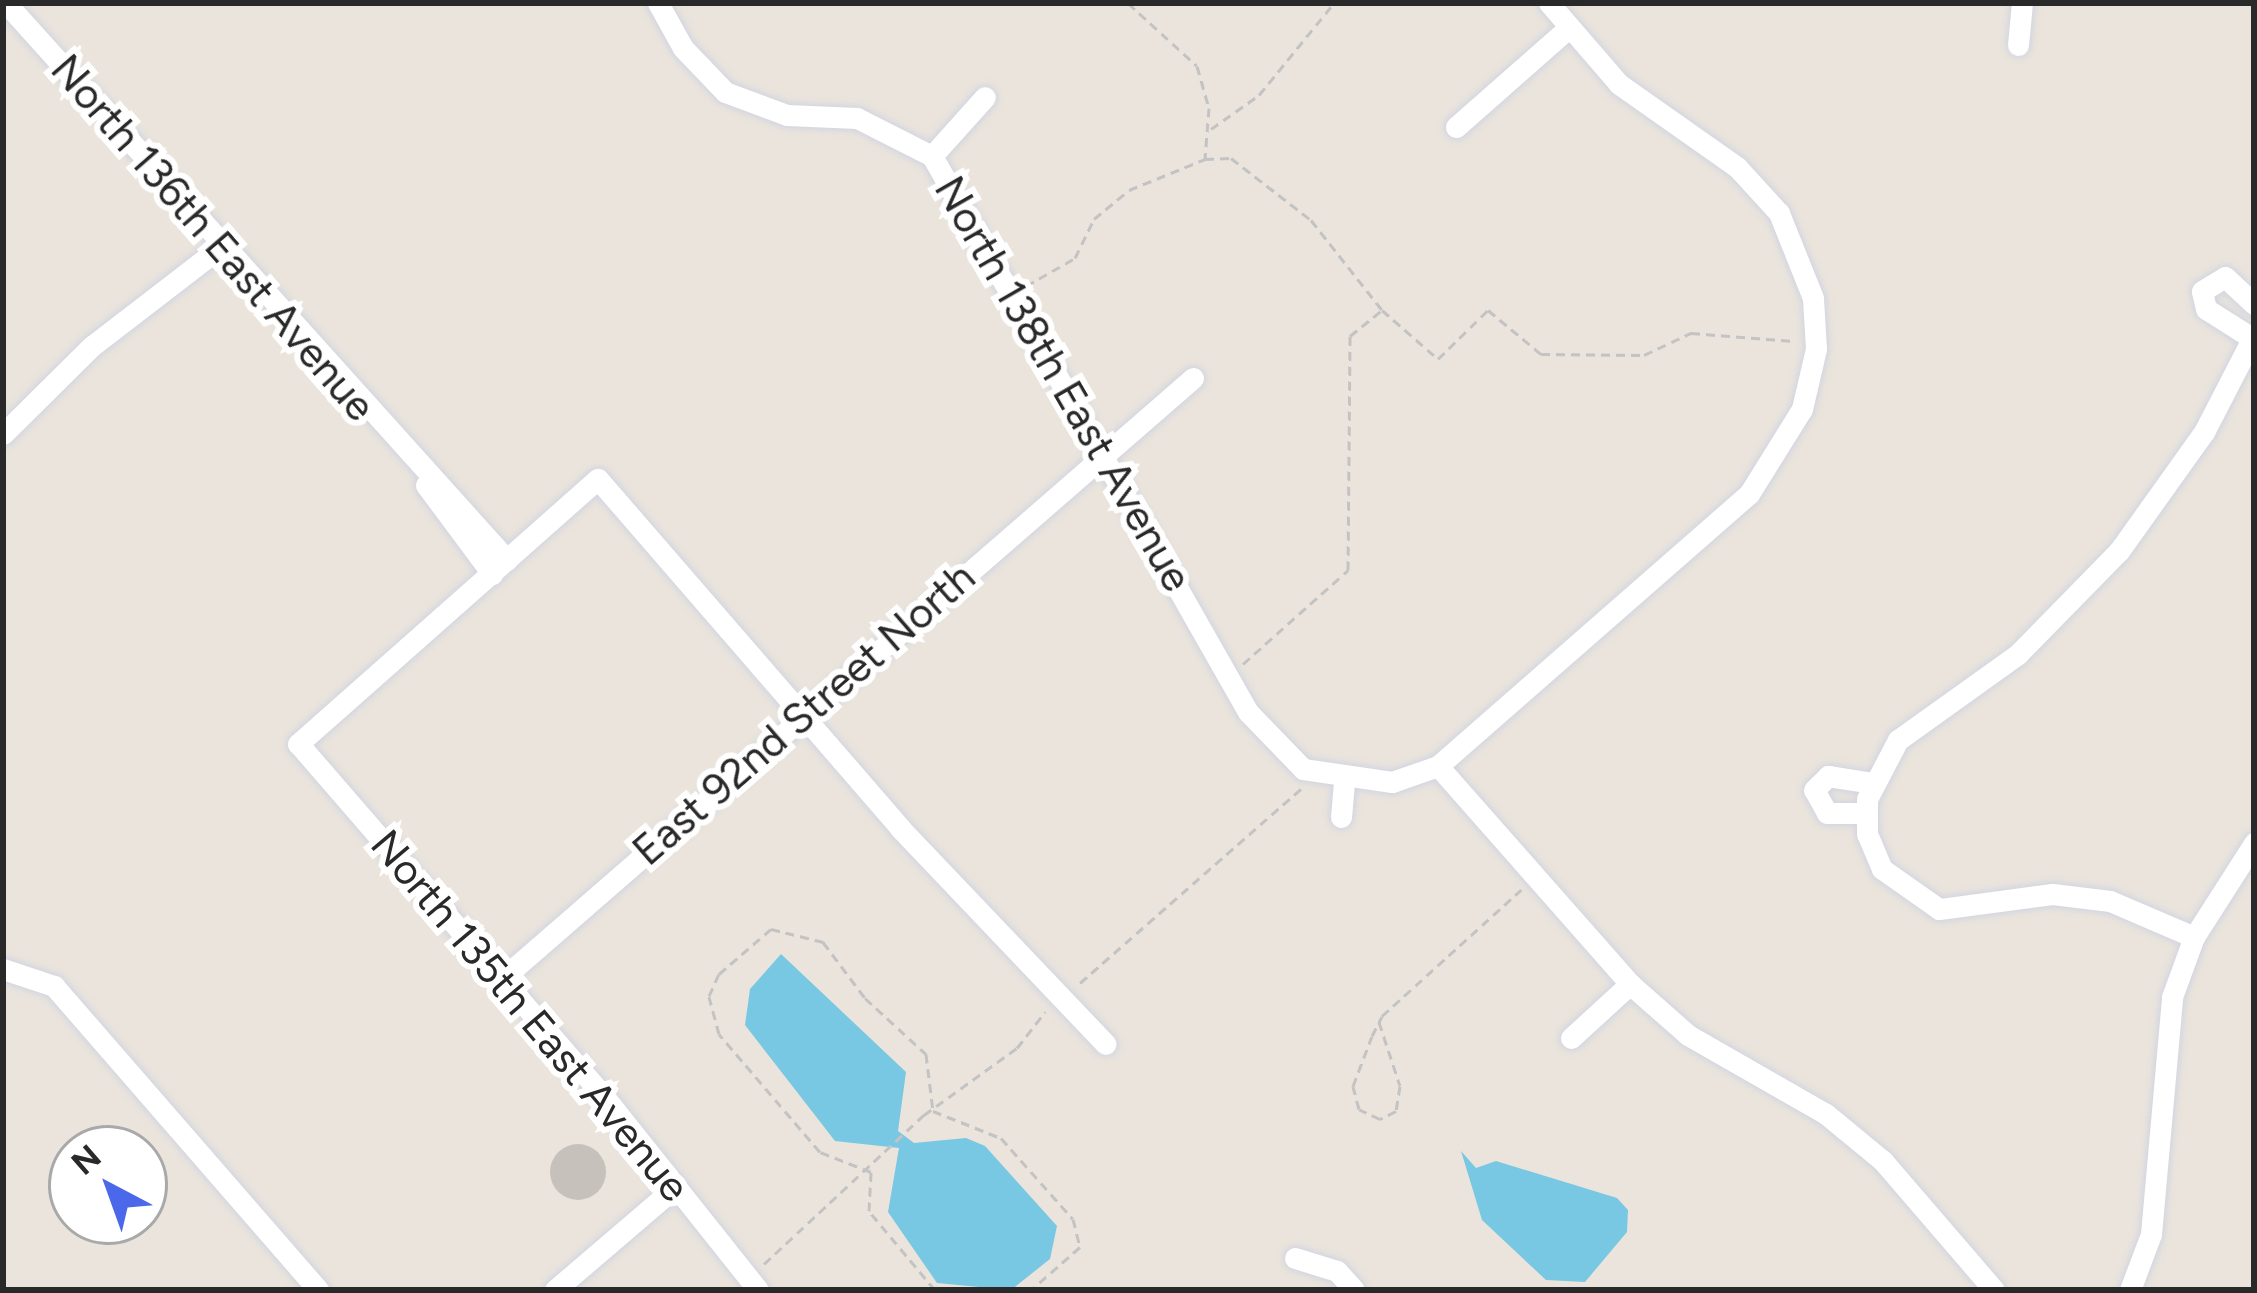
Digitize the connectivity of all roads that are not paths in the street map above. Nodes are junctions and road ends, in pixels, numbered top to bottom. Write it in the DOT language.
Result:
graph roads {
  1 [pos="6,3"];
  2 [pos="658,3"];
  3 [pos="1549,3"];
  4 [pos="2022,3"];
  5 [pos="1566,30"];
  6 [pos="2018,45"];
  7 [pos="985,97"];
  8 [pos="1456,128"];
  9 [pos="932,156"];
  10 [pos="222,246"];
  11 [pos="2254,304"];
  12 [pos="2253,336"];
  13 [pos="1193,377"];
  14 [pos="3,434"];
  15 [pos="1104,452"];
  16 [pos="500,567"];
  17 [pos="803,716"];
  18 [pos="1438,766"];
  19 [pos="1344,779"];
  20 [pos="1341,817"];
  21 [pos="2254,843"];
  22 [pos="2194,937"];
  23 [pos="7,968"];
  24 [pos="503,977"];
  25 [pos="1630,984"];
  26 [pos="1571,1038"];
  27 [pos="1106,1044"];
  28 [pos="675,1187"];
  29 [pos="1295,1258"];
  30 [pos="753,1284"];
  31 [pos="318,1290"];
  32 [pos="555,1290"];
  33 [pos="1354,1290"];
  34 [pos="1994,1290"];
  35 [pos="2130,1290"];
  1 -- 10 [label="street, North 136th East Avenue"];
  2 -- 9 [label="street, North 138th East Avenue"];
  3 -- 5 [label="street"];
  4 -- 6 [label="street"];
  5 -- 8 [label="street"];
  5 -- 18 [label="street"];
  7 -- 9 [label="street"];
  9 -- 15 [label="street, North 138th East Avenue"];
  10 -- 14 [label="street"];
  10 -- 16 [label="street, North 136th East Avenue"];
  11 -- 12 [label="street"];
  12 -- 22 [label="street"];
  13 -- 15 [label="street, East 92nd Street North"];
  15 -- 17 [label="street, East 92nd Street North"];
  15 -- 19 [label="street, North 138th East Avenue"];
  16 -- 17 [label="street"];
  16 -- 24 [label="street, North 135th East Avenue"];
  17 -- 24 [label="street, East 92nd Street North"];
  17 -- 27 [label="street"];
  18 -- 19 [label="street, North 138th East Avenue"];
  18 -- 25 [label="street"];
  19 -- 20 [label="street"];
  21 -- 22 [label="street"];
  22 -- 35 [label="street"];
  23 -- 31 [label="street"];
  24 -- 28 [label="street, North 135th East Avenue"];
  25 -- 26 [label="street"];
  25 -- 34 [label="street"];
  28 -- 30 [label="street, North 135th East Avenue"];
  28 -- 32 [label="street"];
  29 -- 33 [label="street"];
}
